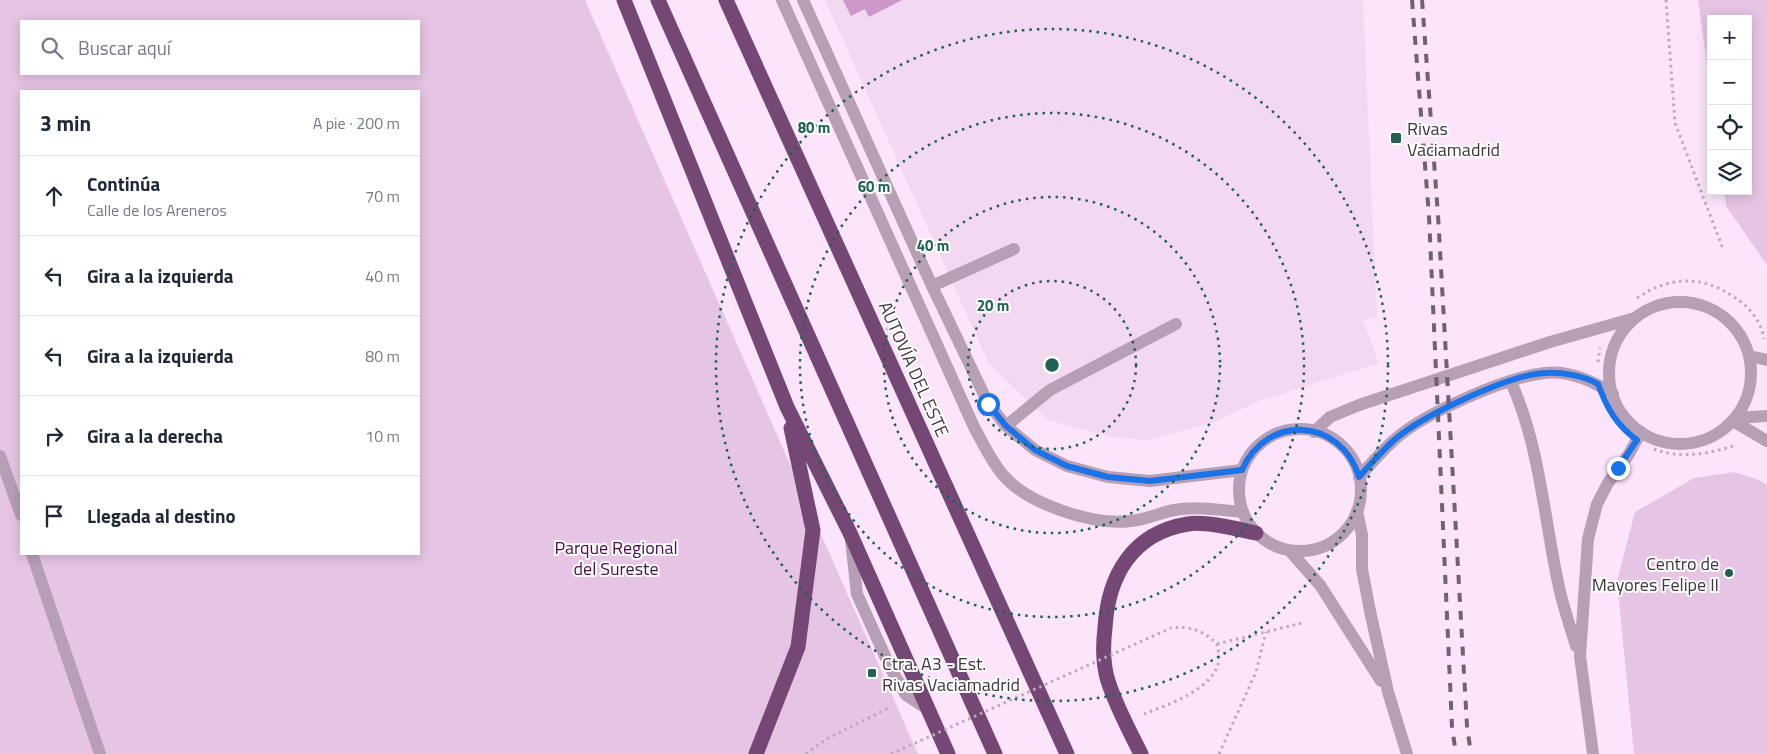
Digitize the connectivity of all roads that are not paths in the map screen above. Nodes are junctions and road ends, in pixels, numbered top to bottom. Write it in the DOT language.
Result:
graph roads {
  1 [pos="624,0"];
  2 [pos="658,0"];
  3 [pos="726,0"];
  4 [pos="782,0"];
  5 [pos="803,0"];
  6 [pos="1014,249"];
  7 [pos="932,286"];
  8 [pos="1637,317"];
  9 [pos="1176,324"];
  10 [pos="1749,356"];
  11 [pos="1767,360"];
  12 [pos="1511,382"];
  13 [pos="1613,394"];
  14 [pos="787,407"];
  15 [pos="1767,416"];
  16 [pos="1735,419"];
  17 [pos="1006,426"];
  18 [pos="1314,432"];
  19 [pos="1639,436"];
  20 [pos="1763,438"];
  21 [pos="0,456"];
  22 [pos="1242,470"];
  23 [pos="1359,477"];
  24 [pos="1357,511"];
  25 [pos="20,512"];
  26 [pos="1243,512"];
  27 [pos="1256,533"];
  28 [pos="1289,550"];
  29 [pos="32,555"];
  30 [pos="1580,656"];
  31 [pos="1388,692"];
  32 [pos="100,754"];
  33 [pos="756,754"];
  34 [pos="948,754"];
  35 [pos="995,754"];
  36 [pos="1066,754"];
  37 [pos="1141,754"];
  38 [pos="1407,754"];
  39 [pos="1593,754"];
  1 -- 14 [label="highway"];
  2 -- 35 [label="highway"];
  3 -- 36 [label="highway, AUTOVÍA DEL ESTE"];
  4 -- 26 [label="street"];
  5 -- 7 [label="street"];
  6 -- 7 [label="street"];
  7 -- 17 [label="street"];
  8 -- 10 [label="street"];
  8 -- 13 [label="street"];
  8 -- 18 [label="street"];
  9 -- 17 [label="street"];
  10 -- 11 [label="street"];
  10 -- 16 [label="street"];
  12 -- 13 [label="street"];
  12 -- 23 [label="street"];
  12 -- 30 [label="street"];
  13 -- 19 [label="street"];
  14 -- 33 [label="highway"];
  14 -- 34 [label="highway"];
  15 -- 16 [label="street"];
  16 -- 19 [label="street"];
  16 -- 20 [label="street"];
  17 -- 22 [label="street"];
  18 -- 22 [label="street"];
  18 -- 23 [label="street"];
  19 -- 30 [label="street"];
  21 -- 25 [label="street"];
  22 -- 26 [label="street"];
  23 -- 24 [label="street"];
  24 -- 28 [label="street"];
  24 -- 31 [label="street"];
  26 -- 27 [label="street"];
  27 -- 28 [label="street"];
  27 -- 37 [label="highway"];
  28 -- 31 [label="street"];
  29 -- 32 [label="street"];
  30 -- 39 [label="street"];
  31 -- 38 [label="street"];
}
